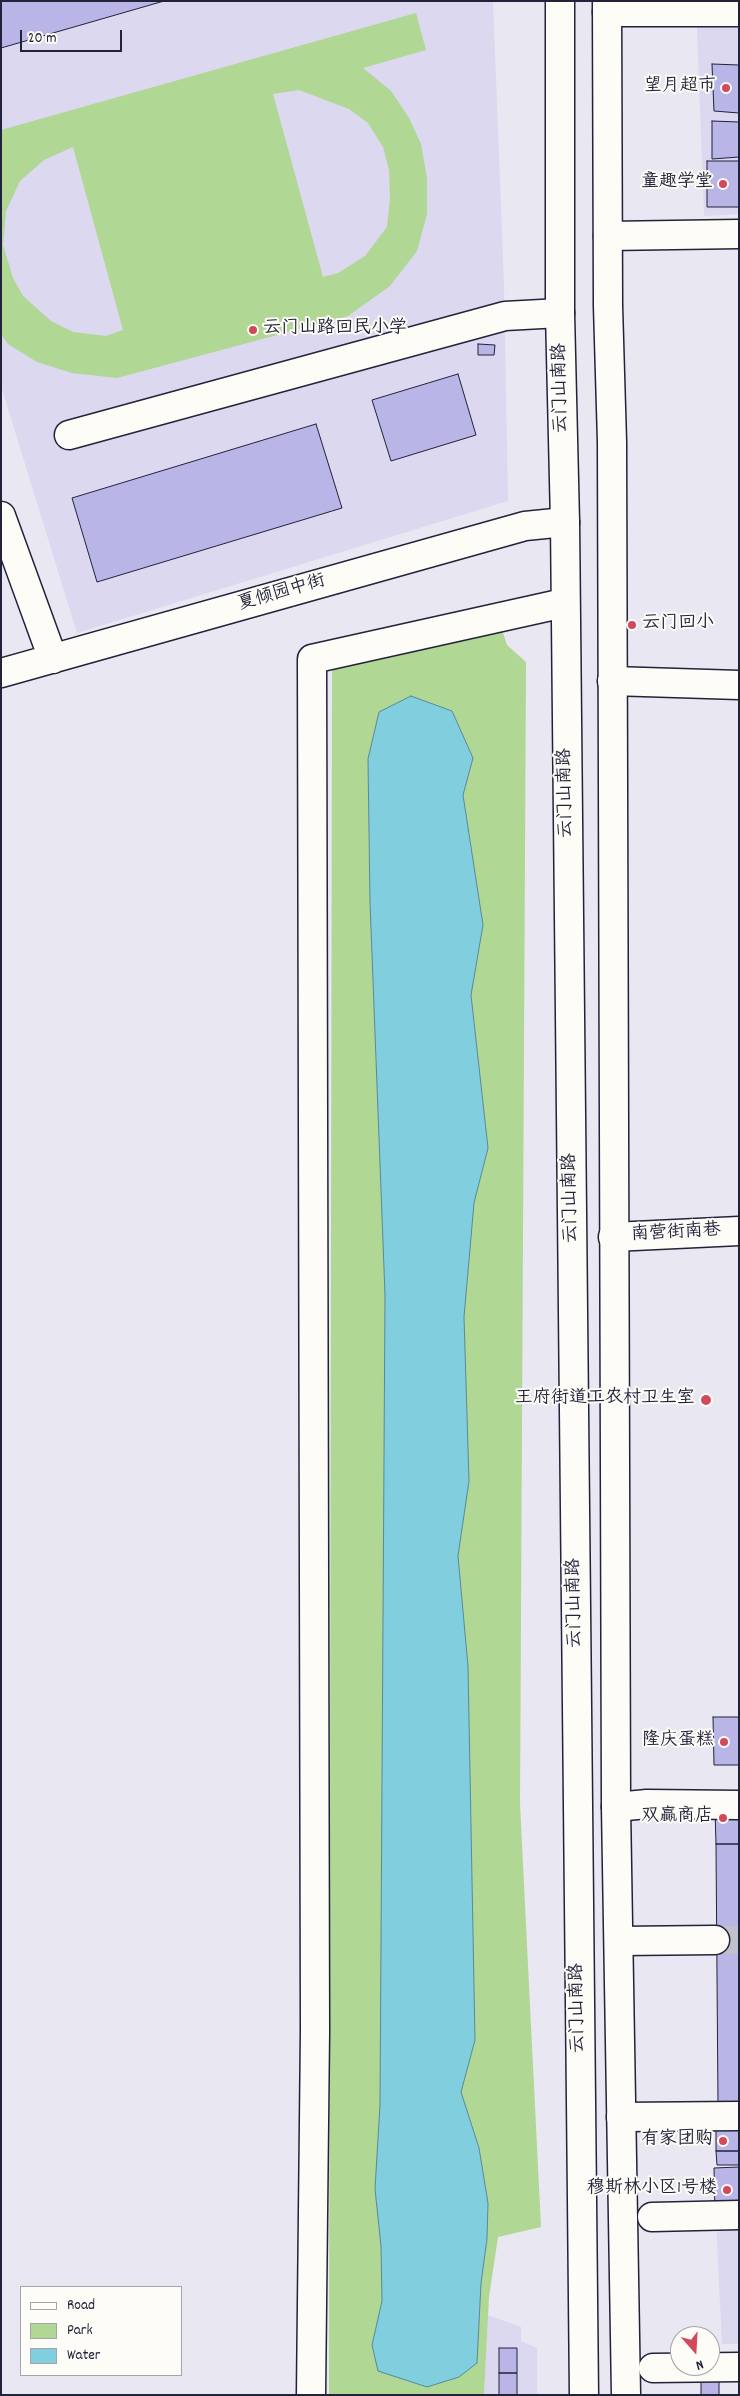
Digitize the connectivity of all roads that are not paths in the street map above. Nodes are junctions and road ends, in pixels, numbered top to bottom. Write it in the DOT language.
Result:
graph roads {
  1 [pos="560,1"];
  2 [pos="607,7"];
  3 [pos="739,12"];
  4 [pos="739,234"];
  5 [pos="608,236"];
  6 [pos="560,313"];
  7 [pos="69,434"];
  8 [pos="1,516"];
  9 [pos="565,522"];
  10 [pos="564,603"];
  11 [pos="53,659"];
  12 [pos="1,673"];
  13 [pos="612,681"];
  14 [pos="739,685"];
  15 [pos="739,1231"];
  16 [pos="613,1237"];
  17 [pos="739,1805"];
  18 [pos="616,1807"];
  19 [pos="716,1940"];
  20 [pos="619,1941"];
  21 [pos="739,2116"];
  22 [pos="621,2117"];
  23 [pos="739,2215"];
  24 [pos="652,2217"];
  25 [pos="583,2357"];
  26 [pos="626,2358"];
  27 [pos="653,2368"];
  28 [pos="739,2368"];
  29 [pos="311,2395"];
  30 [pos="584,2395"];
  31 [pos="626,2395"];
  1 -- 6 [label="main road, 云门山南路"];
  2 -- 3 [label="main road"];
  2 -- 5 [label="main road"];
  4 -- 5 [label="main road"];
  5 -- 13 [label="main road"];
  6 -- 7 [label="main road"];
  6 -- 9 [label="main road, 云门山南路"];
  8 -- 11 [label="main road"];
  9 -- 10 [label="main road, 云门山南路"];
  9 -- 11 [label="main road, 夏倾园中街"];
  10 -- 25 [label="main road, 云门山南路"];
  10 -- 29 [label="main road"];
  11 -- 12 [label="main road, 夏倾园中街"];
  13 -- 14 [label="main road"];
  13 -- 16 [label="main road"];
  15 -- 16 [label="main road, 南营街南巷"];
  16 -- 18 [label="main road"];
  17 -- 18 [label="main road"];
  18 -- 20 [label="main road"];
  19 -- 20 [label="main road"];
  20 -- 22 [label="main road"];
  21 -- 22 [label="main road"];
  22 -- 26 [label="main road"];
  23 -- 24 [label="main road"];
  25 -- 26 [label="main road"];
  25 -- 30 [label="main road, 云门山南路"];
  26 -- 31 [label="main road"];
  27 -- 28 [label="main road"];
}
